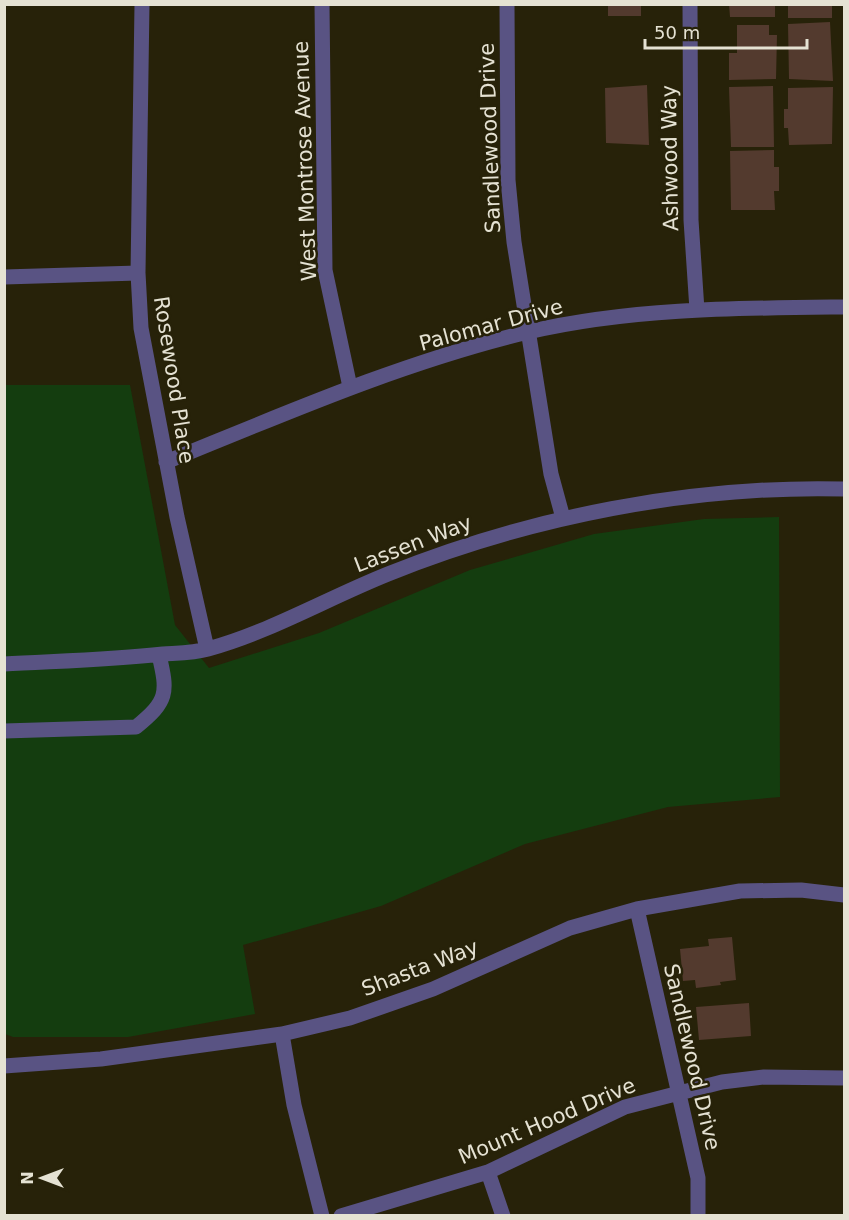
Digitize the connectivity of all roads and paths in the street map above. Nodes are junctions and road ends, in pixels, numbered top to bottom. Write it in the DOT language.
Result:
graph roads {
  1 [pos="142,4"];
  2 [pos="322,4"];
  3 [pos="507,4"];
  4 [pos="690,4"];
  5 [pos="138,273"];
  6 [pos="4,277"];
  7 [pos="844,307"];
  8 [pos="697,310"];
  9 [pos="529,332"];
  10 [pos="350,387"];
  11 [pos="166,462"];
  12 [pos="844,489"];
  13 [pos="563,518"];
  14 [pos="207,649"];
  15 [pos="159,655"];
  16 [pos="4,664"];
  17 [pos="4,730"];
  18 [pos="844,895"];
  19 [pos="637,909"];
  20 [pos="282,1034"];
  21 [pos="4,1066"];
  22 [pos="844,1078"];
  23 [pos="680,1093"];
  24 [pos="488,1172"];
  25 [pos="322,1215"];
  26 [pos="341,1215"];
  27 [pos="503,1215"];
  28 [pos="698,1215"];
  1 -- 5 [label="street, Rosewood Place"];
  2 -- 10 [label="street, West Montrose Avenue"];
  3 -- 9 [label="street, Sandlewood Drive"];
  4 -- 8 [label="street, Ashwood Way"];
  5 -- 6 [label="street"];
  5 -- 11 [label="street, Rosewood Place"];
  7 -- 8 [label="street, Palomar Drive"];
  8 -- 9 [label="street, Palomar Drive"];
  9 -- 10 [label="street, Palomar Drive"];
  9 -- 13 [label="street, Sandlewood Drive"];
  10 -- 11 [label="street, Palomar Drive"];
  11 -- 14 [label="street, Rosewood Place"];
  12 -- 13 [label="street, Lassen Way"];
  13 -- 14 [label="street, Lassen Way"];
  14 -- 15 [label="street, Lassen Way"];
  15 -- 16 [label="street, Lassen Way"];
  15 -- 17 [label="street"];
  18 -- 19 [label="street, Shasta Way"];
  19 -- 20 [label="street, Shasta Way"];
  19 -- 23 [label="street, Sandlewood Drive"];
  20 -- 21 [label="street, Shasta Way"];
  20 -- 25 [label="street"];
  22 -- 23 [label="street, Mount Hood Drive"];
  23 -- 24 [label="street, Mount Hood Drive"];
  23 -- 28 [label="street, Sandlewood Drive"];
  24 -- 26 [label="street, Mount Hood Drive"];
  24 -- 27 [label="street"];
}
